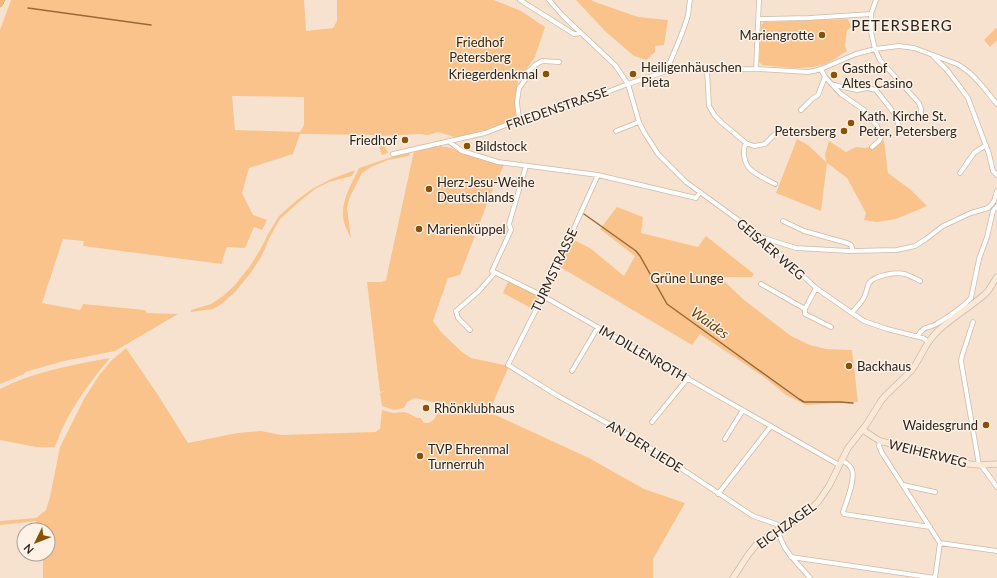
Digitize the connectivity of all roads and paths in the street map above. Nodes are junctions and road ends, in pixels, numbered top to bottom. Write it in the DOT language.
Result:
graph roads {
  1 [pos="2,0"];
  2 [pos="520,0"];
  3 [pos="549,0"];
  4 [pos="690,0"];
  5 [pos="760,0"];
  6 [pos="876,0"];
  7 [pos="0,4"];
  8 [pos="871,14"];
  9 [pos="759,19"];
  10 [pos="581,33"];
  11 [pos="875,49"];
  12 [pos="931,54"];
  13 [pos="559,62"];
  14 [pos="756,69"];
  15 [pos="707,70"];
  16 [pos="821,70"];
  17 [pos="667,71"];
  18 [pos="825,77"];
  19 [pos="628,84"];
  20 [pos="833,85"];
  21 [pos="997,104"];
  22 [pos="801,110"];
  23 [pos="921,117"];
  24 [pos="519,120"];
  25 [pos="639,122"];
  26 [pos="899,126"];
  27 [pos="778,131"];
  28 [pos="616,132"];
  29 [pos="450,142"];
  30 [pos="746,143"];
  31 [pos="872,146"];
  32 [pos="986,146"];
  33 [pos="393,154"];
  34 [pos="526,166"];
  35 [pos="960,173"];
  36 [pos="598,175"];
  37 [pos="997,175"];
  38 [pos="776,184"];
  39 [pos="997,191"];
  40 [pos="700,192"];
  41 [pos="997,206"];
  42 [pos="783,221"];
  43 [pos="763,238"];
  44 [pos="853,251"];
  45 [pos="494,272"];
  46 [pos="997,277"];
  47 [pos="920,280"];
  48 [pos="761,284"];
  49 [pos="816,288"];
  50 [pos="542,296"];
  51 [pos="805,309"];
  52 [pos="852,313"];
  53 [pos="973,322"];
  54 [pos="598,327"];
  55 [pos="832,327"];
  56 [pos="470,330"];
  57 [pos="918,336"];
  58 [pos="929,342"];
  59 [pos="508,365"];
  60 [pos="572,371"];
  61 [pos="688,378"];
  62 [pos="743,410"];
  63 [pos="652,422"];
  64 [pos="771,426"];
  65 [pos="863,430"];
  66 [pos="725,439"];
  67 [pos="880,441"];
  68 [pos="840,462"];
  69 [pos="997,464"];
  70 [pos="980,465"];
  71 [pos="903,485"];
  72 [pos="997,487"];
  73 [pos="935,492"];
  74 [pos="718,494"];
  75 [pos="930,527"];
  76 [pos="779,530"];
  77 [pos="940,543"];
  78 [pos="997,551"];
  79 [pos="791,557"];
  80 [pos="733,578"];
  81 [pos="810,578"];
  82 [pos="935,578"];
  1 -- 7 [label="highway"];
  2 -- 10 [label="street"];
  3 -- 10 [label="street, GEISAER WEG"];
  4 -- 17 [label="street"];
  5 -- 9 [label="street"];
  6 -- 8 [label="street"];
  8 -- 9 [label="street"];
  8 -- 11 [label="street"];
  9 -- 14 [label="street"];
  10 -- 19 [label="street, GEISAER WEG"];
  11 -- 12 [label="street, FRIEDENSTRASSE"];
  11 -- 16 [label="street, FRIEDENSTRASSE"];
  11 -- 23 [label="street"];
  12 -- 21 [label="street, FRIEDENSTRASSE"];
  12 -- 32 [label="street"];
  13 -- 24 [label="street"];
  14 -- 15 [label="street, FRIEDENSTRASSE"];
  14 -- 16 [label="street, FRIEDENSTRASSE"];
  15 -- 17 [label="street, FRIEDENSTRASSE"];
  15 -- 30 [label="street"];
  16 -- 18 [label="street"];
  17 -- 19 [label="street, FRIEDENSTRASSE"];
  18 -- 20 [label="street"];
  18 -- 22 [label="street"];
  19 -- 24 [label="street, FRIEDENSTRASSE"];
  19 -- 25 [label="street, GEISAER WEG"];
  20 -- 26 [label="street"];
  20 -- 31 [label="street"];
  24 -- 29 [label="street, FRIEDENSTRASSE"];
  25 -- 28 [label="street"];
  25 -- 40 [label="street, GEISAER WEG"];
  27 -- 30 [label="street"];
  29 -- 33 [label="street, FRIEDENSTRASSE"];
  29 -- 34 [label="street"];
  30 -- 38 [label="street"];
  32 -- 35 [label="street"];
  32 -- 37 [label="street"];
  34 -- 36 [label="street"];
  34 -- 45 [label="street"];
  36 -- 40 [label="street"];
  36 -- 50 [label="street, TURMSTRASSE"];
  39 -- 44 [label="street"];
  40 -- 43 [label="street, GEISAER WEG"];
  41 -- 57 [label="street"];
  42 -- 44 [label="street"];
  43 -- 44 [label="street"];
  43 -- 49 [label="street, GEISAER WEG"];
  45 -- 50 [label="street"];
  45 -- 56 [label="street"];
  46 -- 58 [label="main road, EICHZAGEL"];
  47 -- 52 [label="street"];
  48 -- 51 [label="street"];
  49 -- 51 [label="street"];
  49 -- 52 [label="street, GEISAER WEG"];
  50 -- 54 [label="street, IM DILLENROTH"];
  50 -- 59 [label="street, TURMSTRASSE"];
  51 -- 55 [label="street"];
  52 -- 57 [label="street, GEISAER WEG"];
  53 -- 70 [label="street"];
  54 -- 60 [label="street"];
  54 -- 61 [label="street, IM DILLENROTH"];
  57 -- 58 [label="street, GEISAER WEG"];
  58 -- 65 [label="main road, EICHZAGEL"];
  59 -- 74 [label="street, AN DER LIEDE"];
  61 -- 62 [label="street, IM DILLENROTH"];
  61 -- 63 [label="street"];
  62 -- 64 [label="street, IM DILLENROTH"];
  62 -- 66 [label="street"];
  64 -- 68 [label="street, IM DILLENROTH"];
  64 -- 74 [label="street"];
  65 -- 67 [label="main road, WEIHERWEG"];
  65 -- 68 [label="main road, EICHZAGEL"];
  67 -- 70 [label="main road, WEIHERWEG"];
  67 -- 71 [label="street"];
  68 -- 75 [label="street"];
  68 -- 76 [label="main road, EICHZAGEL"];
  69 -- 70 [label="main road, WEIHERWEG"];
  70 -- 72 [label="street"];
  71 -- 73 [label="street"];
  71 -- 75 [label="street"];
  74 -- 76 [label="street, AN DER LIEDE"];
  75 -- 77 [label="street"];
  76 -- 79 [label="street"];
  76 -- 80 [label="main road, EICHZAGEL"];
  77 -- 78 [label="street"];
  77 -- 82 [label="street"];
  79 -- 81 [label="street"];
  79 -- 82 [label="street"];
}
